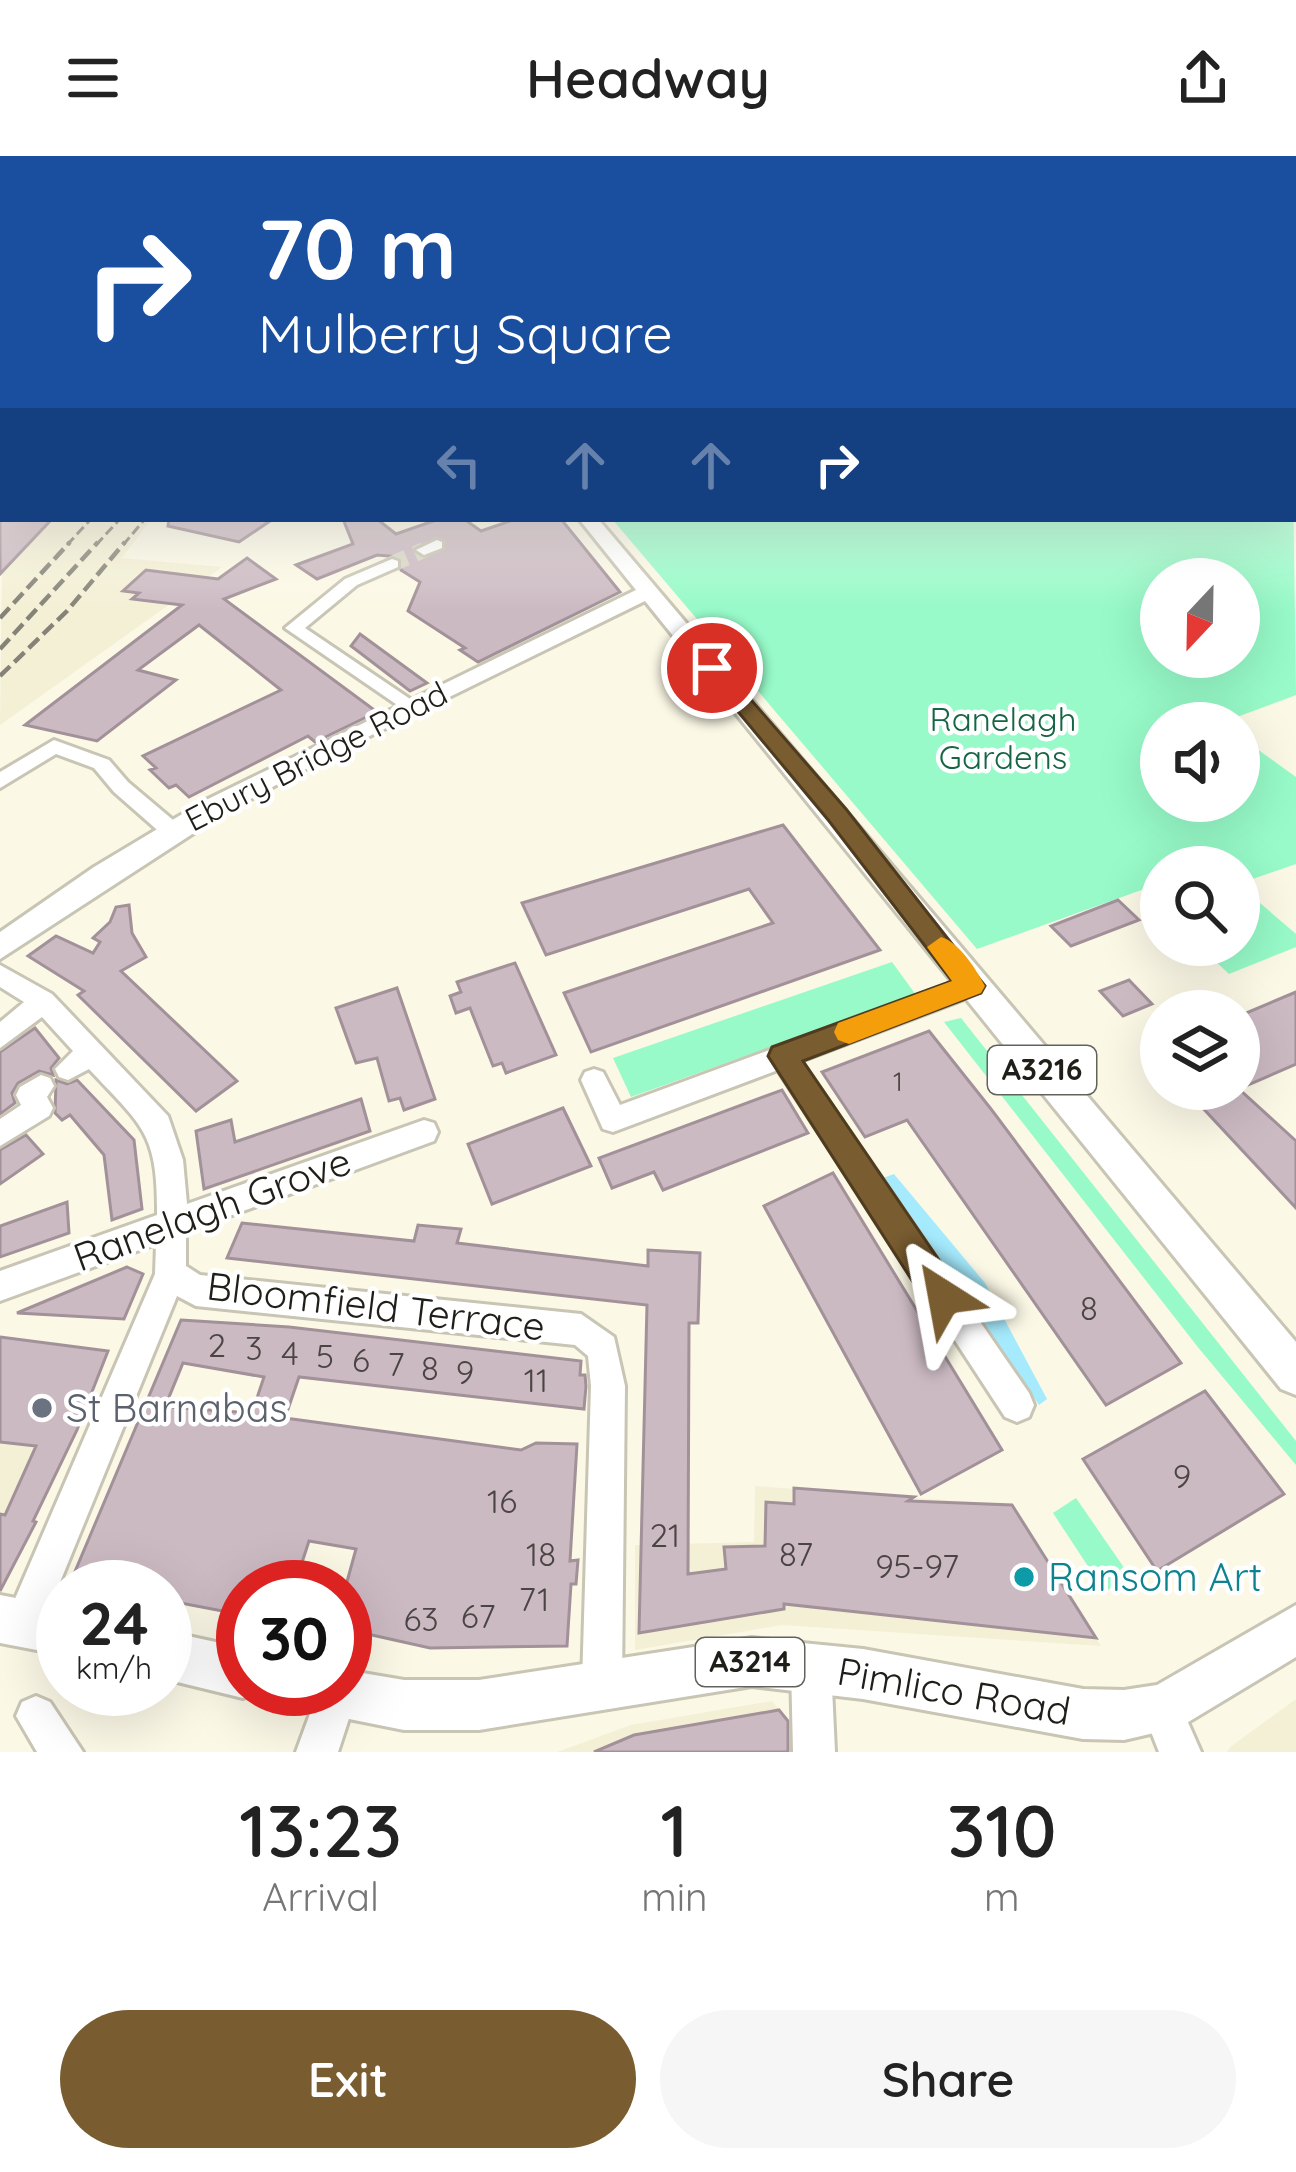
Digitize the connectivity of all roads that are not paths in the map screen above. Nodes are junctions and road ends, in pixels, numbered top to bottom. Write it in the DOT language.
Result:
graph roads {
  1 [pos="590,522"];
  2 [pos="392,564"];
  3 [pos="648,592"];
  4 [pos="409,707"];
  5 [pos="0,781"];
  6 [pos="171,830"];
  7 [pos="0,948"];
  8 [pos="0,975"];
  9 [pos="971,986"];
  10 [pos="43,1001"];
  11 [pos="0,1036"];
  12 [pos="782,1056"];
  13 [pos="594,1080"];
  14 [pos="41,1086"];
  15 [pos="424,1132"];
  16 [pos="0,1134"];
  17 [pos="171,1223"];
  18 [pos="170,1274"];
  19 [pos="0,1286"];
  20 [pos="1296,1374"];
  21 [pos="1017,1405"];
  22 [pos="29,1624"];
  23 [pos="1296,1628"];
  24 [pos="811,1666"];
  25 [pos="602,1684"];
  26 [pos="372,1700"];
  27 [pos="36,1716"];
  28 [pos="319,1716"];
  29 [pos="1171,1731"];
  30 [pos="62,1752"];
  31 [pos="317,1752"];
  32 [pos="814,1752"];
  1 -- 3 [label="main road, A3216"];
  2 -- 4 [label="street"];
  3 -- 4 [label="main road, Ebury Bridge Road"];
  3 -- 9 [label="main road, A3216"];
  4 -- 6 [label="main road, Ebury Bridge Road"];
  5 -- 6 [label="street"];
  6 -- 7 [label="main road, Ebury Bridge Road"];
  8 -- 10 [label="street"];
  9 -- 12 [label="street"];
  9 -- 20 [label="main road, A3216"];
  10 -- 11 [label="street"];
  10 -- 17 [label="street"];
  12 -- 13 [label="street"];
  12 -- 21 [label="street"];
  14 -- 16 [label="street"];
  15 -- 17 [label="street, Ranelagh Grove"];
  17 -- 18 [label="street"];
  17 -- 19 [label="street, Ranelagh Grove"];
  18 -- 22 [label="street"];
  18 -- 25 [label="street, Bloomfield Terrace"];
  23 -- 29 [label="main road, Pimlico Road / A3214"];
  24 -- 25 [label="main road, Pimlico Road / A3214"];
  24 -- 29 [label="main road, Pimlico Road / A3214"];
  24 -- 32 [label="street"];
  25 -- 26 [label="main road, Pimlico Road / A3214"];
  27 -- 30 [label="street"];
  28 -- 31 [label="street"];
}
